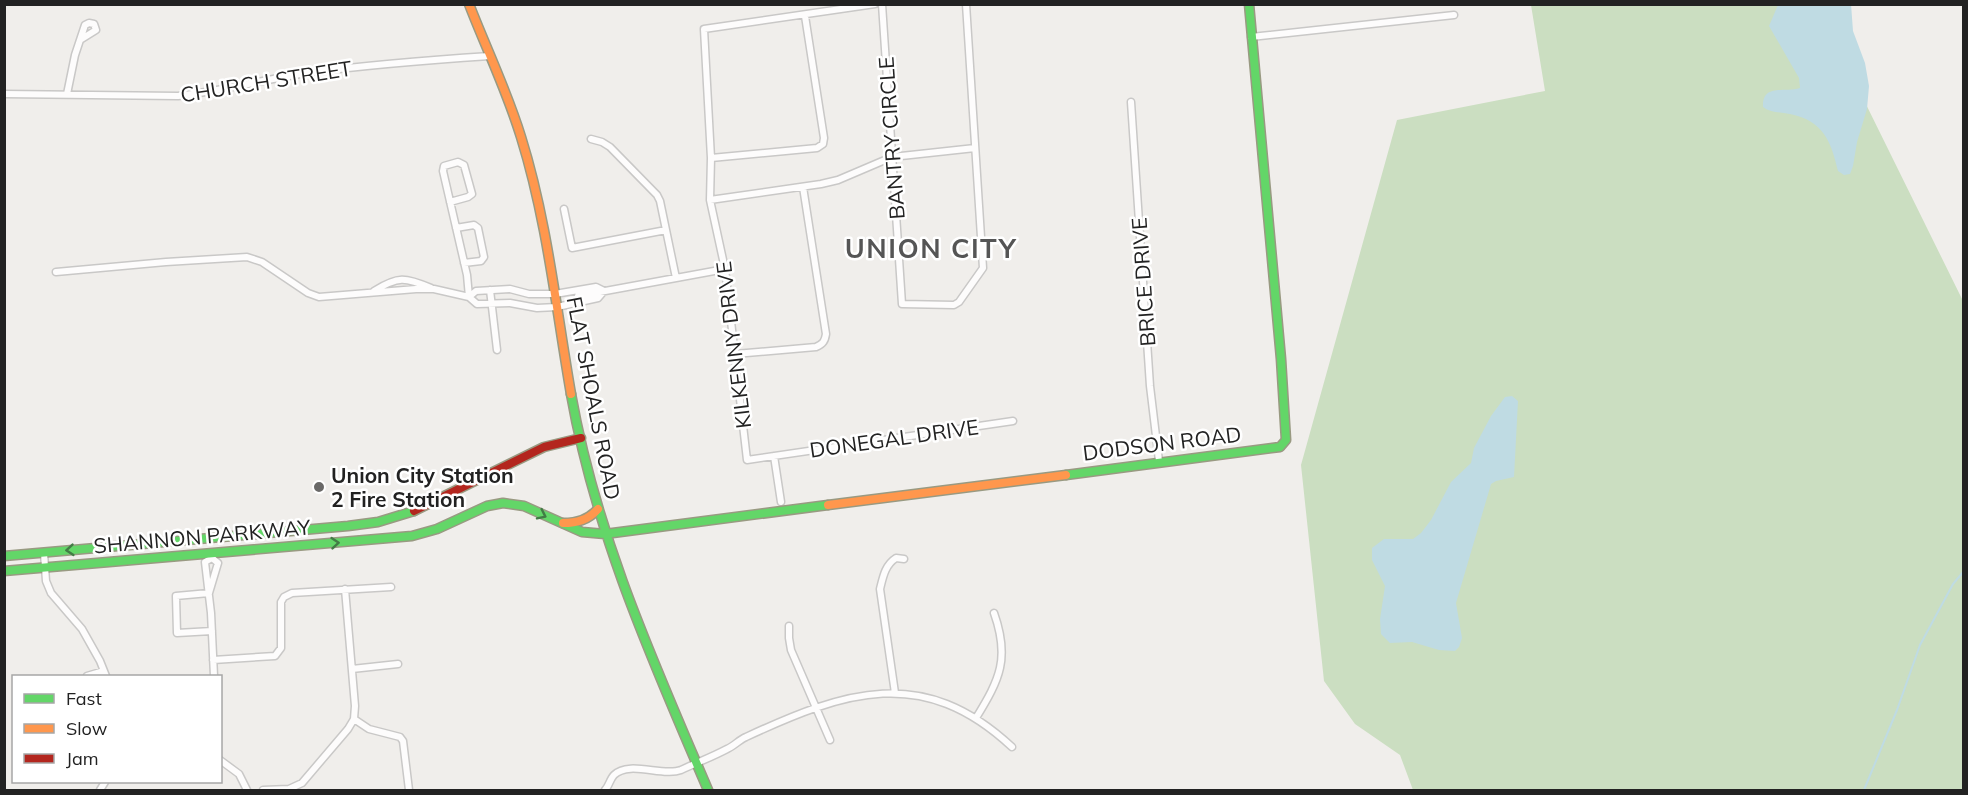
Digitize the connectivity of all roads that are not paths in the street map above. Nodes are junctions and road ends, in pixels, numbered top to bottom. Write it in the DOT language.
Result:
graph roads {
  1 [pos="469,4"];
  2 [pos="875,4"];
  3 [pos="882,4"];
  4 [pos="966,4"];
  5 [pos="1249,4"];
  6 [pos="1454,15"];
  7 [pos="805,16"];
  8 [pos="1251,37"];
  9 [pos="80,40"];
  10 [pos="490,57"];
  11 [pos="4,94"];
  12 [pos="67,94"];
  13 [pos="1131,102"];
  14 [pos="591,139"];
  15 [pos="975,148"];
  16 [pos="892,157"];
  17 [pos="711,158"];
  18 [pos="803,187"];
  19 [pos="710,200"];
  20 [pos="450,201"];
  21 [pos="564,209"];
  22 [pos="456,228"];
  23 [pos="666,230"];
  24 [pos="464,263"];
  25 [pos="726,269"];
  26 [pos="56,272"];
  27 [pos="676,278"];
  28 [pos="434,289"];
  29 [pos="490,290"];
  30 [pos="604,291"];
  31 [pos="372,292"];
  32 [pos="555,294"];
  33 [pos="577,296"];
  34 [pos="469,297"];
  35 [pos="492,304"];
  36 [pos="557,307"];
  37 [pos="497,350"];
  38 [pos="735,354"];
  39 [pos="1013,421"];
  40 [pos="581,438"];
  41 [pos="774,456"];
  42 [pos="1159,461"];
  43 [pos="781,502"];
  44 [pos="598,509"];
  45 [pos="559,523"];
  46 [pos="605,534"];
  47 [pos="44,552"];
  48 [pos="4,556"];
  49 [pos="904,559"];
  50 [pos="45,567"];
  51 [pos="4,570"];
  52 [pos="391,587"];
  53 [pos="345,589"];
  54 [pos="209,593"];
  55 [pos="994,613"];
  56 [pos="789,626"];
  57 [pos="212,631"];
  58 [pos="213,660"];
  59 [pos="398,664"];
  60 [pos="352,669"];
  61 [pos="105,674"];
  62 [pos="214,675"];
  63 [pos="895,693"];
  64 [pos="816,708"];
  65 [pos="354,718"];
  66 [pos="976,718"];
  67 [pos="830,740"];
  68 [pos="1012,747"];
  69 [pos="222,762"];
  70 [pos="696,763"];
  71 [pos="247,790"];
  72 [pos="263,790"];
  73 [pos="408,790"];
  74 [pos="605,790"];
  75 [pos="708,790"];
  1 -- 10 [label="street, FLAT SHOALS ROAD"];
  2 -- 7 [label="street"];
  3 -- 16 [label="street, BANTRY CIRCLE"];
  4 -- 15 [label="street, BANTRY CIRCLE"];
  5 -- 8 [label="street, DODSON ROAD"];
  6 -- 8 [label="street"];
  7 -- 17 [label="street, KILKENNY DRIVE"];
  7 -- 17 [label="street"];
  8 -- 42 [label="street, DODSON ROAD"];
  9 -- 12 [label="street"];
  10 -- 12 [label="street, CHURCH STREET"];
  10 -- 32 [label="street, FLAT SHOALS ROAD"];
  11 -- 12 [label="street, CHURCH STREET"];
  13 -- 42 [label="street, BRICE DRIVE"];
  14 -- 23 [label="street"];
  15 -- 16 [label="street"];
  15 -- 16 [label="street, BANTRY CIRCLE"];
  16 -- 18 [label="street"];
  17 -- 19 [label="street, KILKENNY DRIVE"];
  18 -- 19 [label="street"];
  18 -- 38 [label="street"];
  19 -- 25 [label="street, KILKENNY DRIVE"];
  20 -- 20 [label="street"];
  20 -- 22 [label="street"];
  21 -- 23 [label="street"];
  22 -- 24 [label="street"];
  22 -- 24 [label="street"];
  23 -- 27 [label="street"];
  24 -- 34 [label="street"];
  25 -- 27 [label="street"];
  25 -- 38 [label="street, KILKENNY DRIVE"];
  26 -- 31 [label="street"];
  27 -- 30 [label="street"];
  28 -- 31 [label="street"];
  28 -- 31 [label="street"];
  28 -- 34 [label="street"];
  29 -- 32 [label="street"];
  29 -- 34 [label="street"];
  29 -- 35 [label="street"];
  30 -- 33 [label="street"];
  30 -- 33 [label="street"];
  32 -- 33 [label="street"];
  32 -- 36 [label="street, FLAT SHOALS ROAD"];
  33 -- 36 [label="street"];
  34 -- 35 [label="street"];
  35 -- 36 [label="street"];
  35 -- 37 [label="street"];
  36 -- 40 [label="street, FLAT SHOALS ROAD"];
  38 -- 41 [label="street, KILKENNY DRIVE"];
  39 -- 41 [label="street, DONEGAL DRIVE"];
  40 -- 44 [label="street, FLAT SHOALS ROAD"];
  40 -- 47 [label="street, SHANNON PARKWAY, one-way"];
  41 -- 43 [label="street"];
  42 -- 46 [label="street, DODSON ROAD"];
  44 -- 45 [label="street"];
  44 -- 46 [label="street, FLAT SHOALS ROAD"];
  45 -- 46 [label="street, SHANNON PARKWAY"];
  50 -- 45 [label="street, SHANNON PARKWAY, one-way"];
  46 -- 70 [label="street, FLAT SHOALS ROAD"];
  47 -- 48 [label="street, SHANNON PARKWAY"];
  47 -- 50 [label="street"];
  49 -- 63 [label="street"];
  50 -- 51 [label="street, SHANNON PARKWAY"];
  50 -- 61 [label="street"];
  52 -- 53 [label="street"];
  53 -- 58 [label="street"];
  53 -- 60 [label="street"];
  54 -- 54 [label="street"];
  54 -- 57 [label="street"];
  54 -- 57 [label="street"];
  55 -- 66 [label="street"];
  56 -- 64 [label="street"];
  57 -- 58 [label="street"];
  58 -- 62 [label="street"];
  59 -- 60 [label="street"];
  60 -- 65 [label="street"];
  63 -- 64 [label="street"];
  63 -- 66 [label="street"];
  64 -- 67 [label="street"];
  64 -- 70 [label="street"];
  65 -- 72 [label="street"];
  65 -- 73 [label="street"];
  66 -- 68 [label="street"];
  69 -- 71 [label="street"];
  70 -- 74 [label="street"];
  70 -- 75 [label="street, FLAT SHOALS ROAD"];
}
